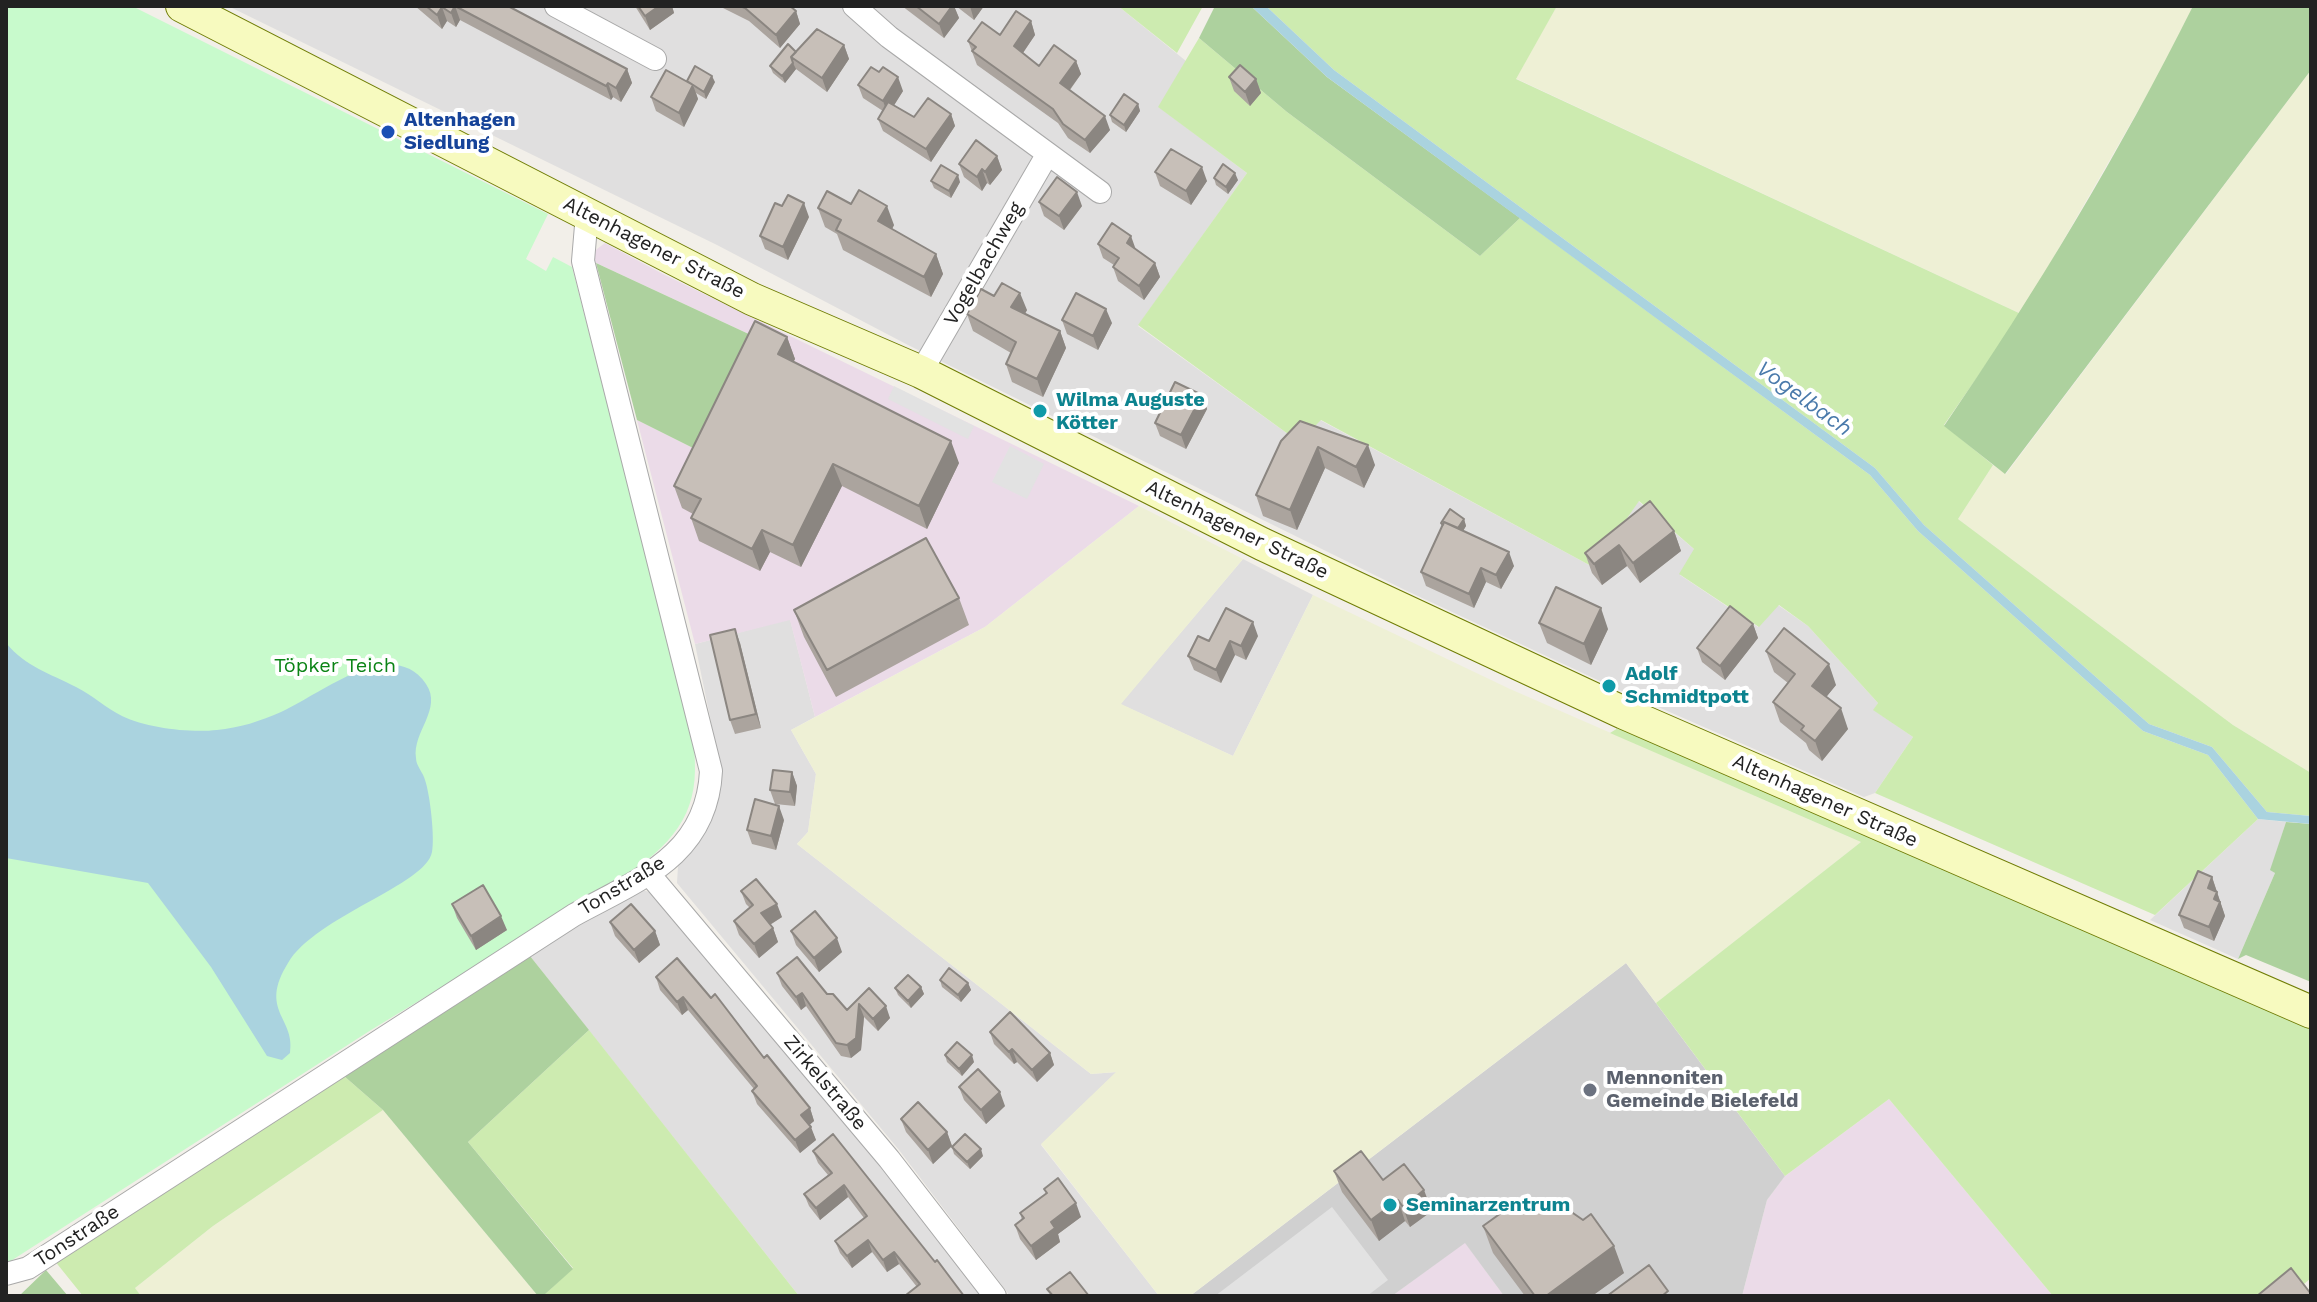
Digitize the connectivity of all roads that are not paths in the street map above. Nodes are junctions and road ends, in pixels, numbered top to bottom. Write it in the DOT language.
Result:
graph roads {
  1 [pos="182,6"];
  2 [pos="556,6"];
  3 [pos="854,6"];
  4 [pos="583,11"];
  5 [pos="655,59"];
  6 [pos="1047,155"];
  7 [pos="1100,192"];
  8 [pos="587,214"];
  9 [pos="921,372"];
  10 [pos="649,874"];
  11 [pos="2311,1012"];
  12 [pos="6,1274"];
  13 [pos="995,1296"];
  1 -- 8 [label="main road, Altenhagener Straße"];
  2 -- 4 [label="street"];
  3 -- 6 [label="street"];
  4 -- 5 [label="street"];
  6 -- 7 [label="street"];
  6 -- 9 [label="street, Vogelbachweg"];
  8 -- 9 [label="main road, Altenhagener Straße"];
  8 -- 10 [label="street, Tonstraße"];
  9 -- 11 [label="main road, Altenhagener Straße"];
  10 -- 12 [label="street, Tonstraße"];
  10 -- 13 [label="street, Zirkelstraße"];
}
